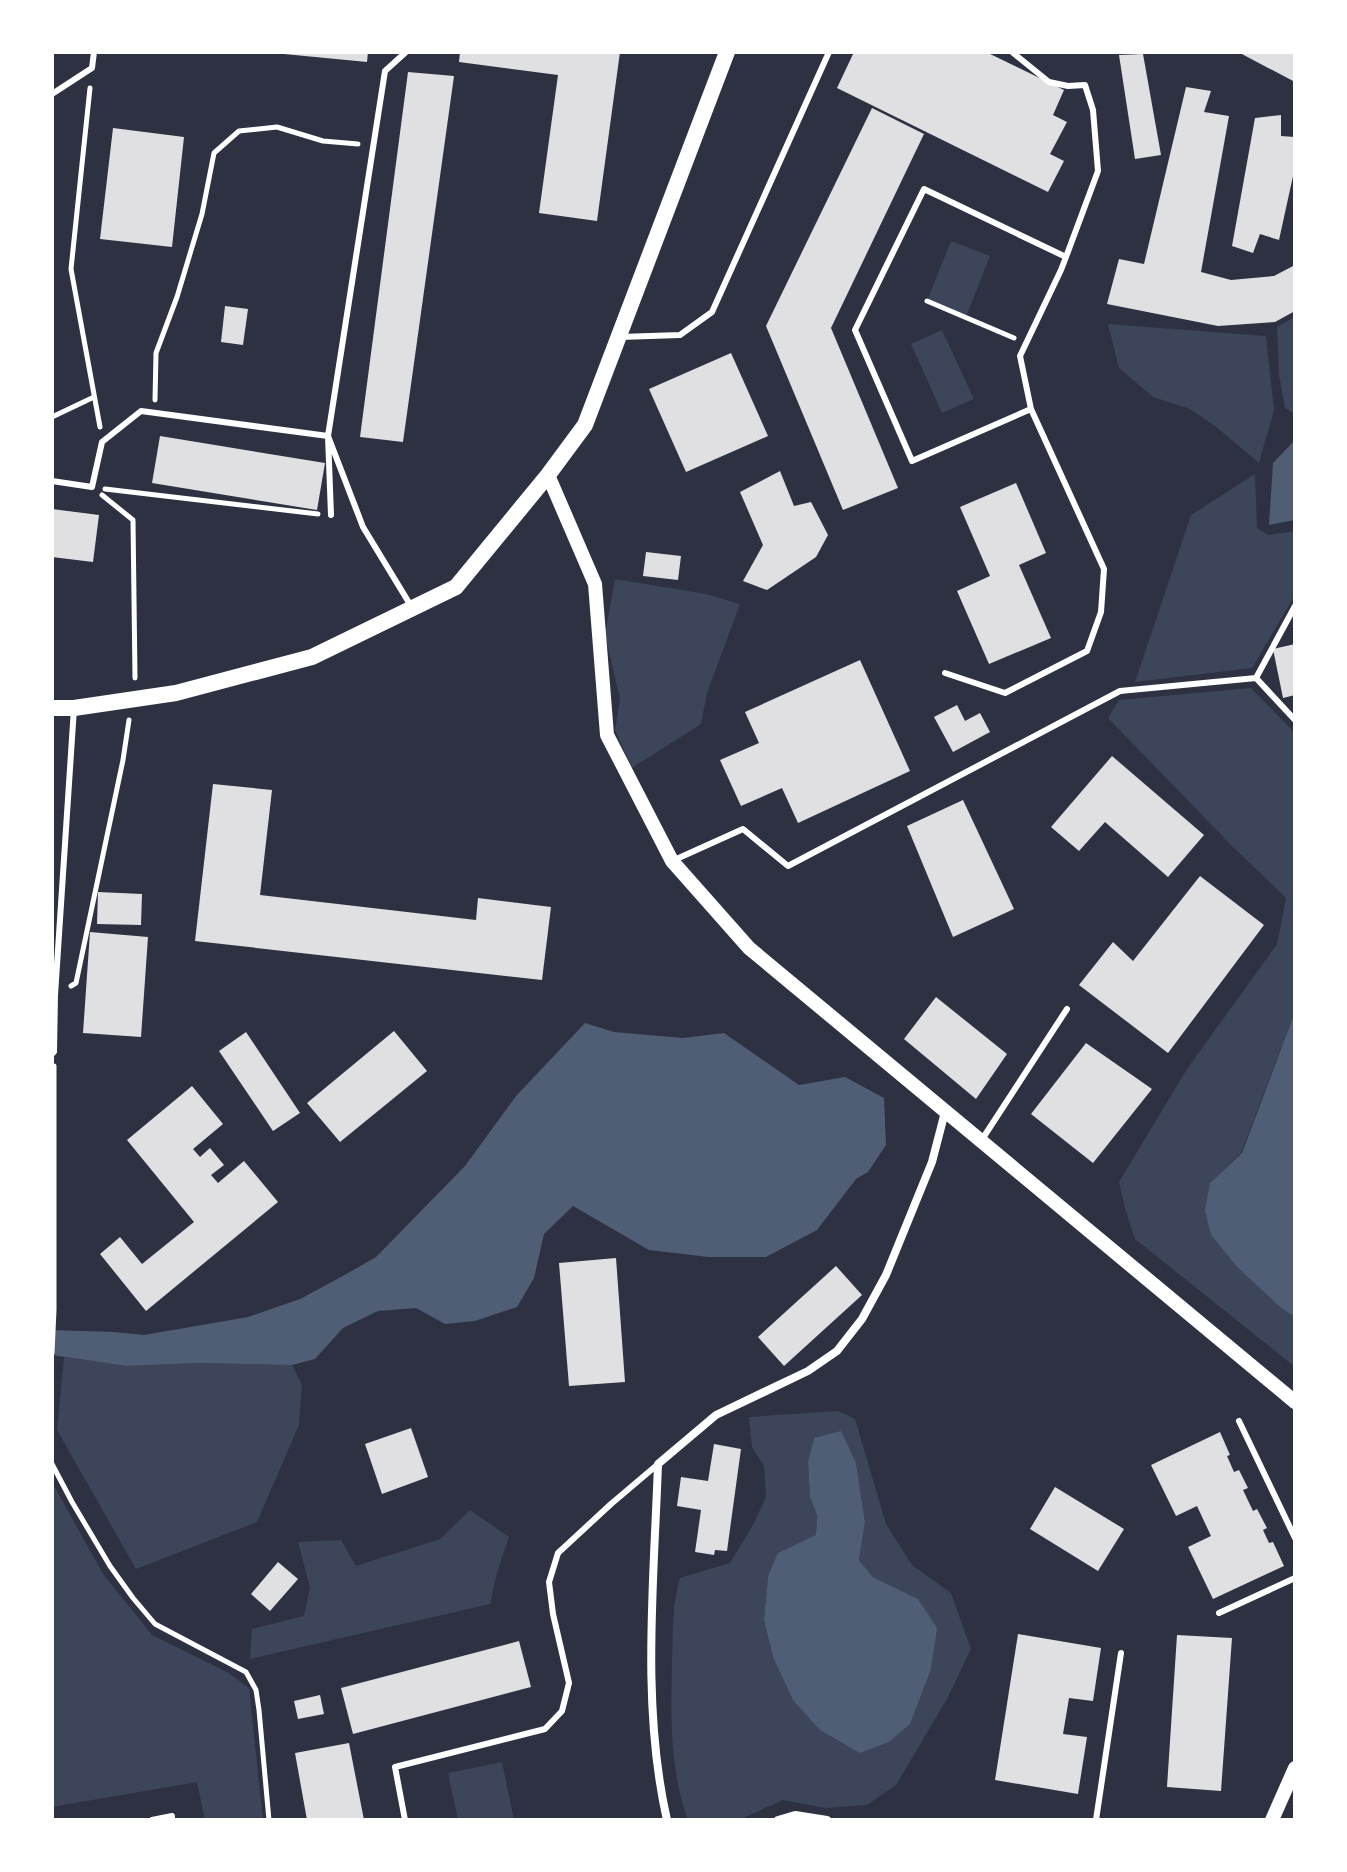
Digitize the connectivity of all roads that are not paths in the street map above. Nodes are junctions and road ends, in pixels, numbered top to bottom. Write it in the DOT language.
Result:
graph roads {
  1 [pos="94,52"];
  2 [pos="406,52"];
  3 [pos="727,52"];
  4 [pos="829,52"];
  5 [pos="1012,52"];
  6 [pos="52,94"];
  7 [pos="1066,257"];
  8 [pos="619,337"];
  9 [pos="1031,409"];
  10 [pos="328,436"];
  11 [pos="548,475"];
  12 [pos="52,481"];
  13 [pos="331,515"];
  14 [pos="1295,606"];
  15 [pos="413,609"];
  16 [pos="945,673"];
  17 [pos="1256,678"];
  18 [pos="52,708"];
  19 [pos="74,708"];
  20 [pos="1295,720"];
  21 [pos="672,861"];
  22 [pos="1067,1009"];
  23 [pos="53,1053"];
  24 [pos="945,1111"];
  25 [pos="981,1141"];
  26 [pos="1295,1402"];
  27 [pos="1239,1421"];
  28 [pos="658,1464"];
  29 [pos="1295,1538"];
  30 [pos="1295,1578"];
  31 [pos="1219,1613"];
  32 [pos="1121,1653"];
  33 [pos="1295,1768"];
  34 [pos="152,1820"];
  35 [pos="172,1820"];
  36 [pos="405,1820"];
  37 [pos="667,1820"];
  38 [pos="778,1820"];
  39 [pos="827,1820"];
  40 [pos="1096,1820"];
  41 [pos="1272,1820"];
  1 -- 6 [label="lane"];
  2 -- 10 [label="lane"];
  3 -- 8 [label="main road"];
  4 -- 8 [label="lane"];
  5 -- 7 [label="lane"];
  7 -- 9 [label="lane"];
  7 -- 9 [label="lane"];
  8 -- 11 [label="main road"];
  9 -- 16 [label="lane"];
  10 -- 12 [label="lane"];
  10 -- 13 [label="lane"];
  10 -- 15 [label="lane"];
  11 -- 15 [label="main road"];
  11 -- 21 [label="street"];
  14 -- 17 [label="lane"];
  15 -- 19 [label="main road"];
  17 -- 20 [label="lane"];
  17 -- 21 [label="lane"];
  18 -- 19 [label="main road"];
  19 -- 23 [label="lane"];
  21 -- 24 [label="street"];
  22 -- 25 [label="lane"];
  24 -- 25 [label="street"];
  24 -- 28 [label="street"];
  25 -- 26 [label="street"];
  27 -- 29 [label="lane"];
  28 -- 36 [label="lane"];
  28 -- 37 [label="street"];
  30 -- 31 [label="lane"];
  32 -- 40 [label="lane"];
  33 -- 41 [label="street"];
  34 -- 35 [label="lane"];
  38 -- 39 [label="street"];
}
